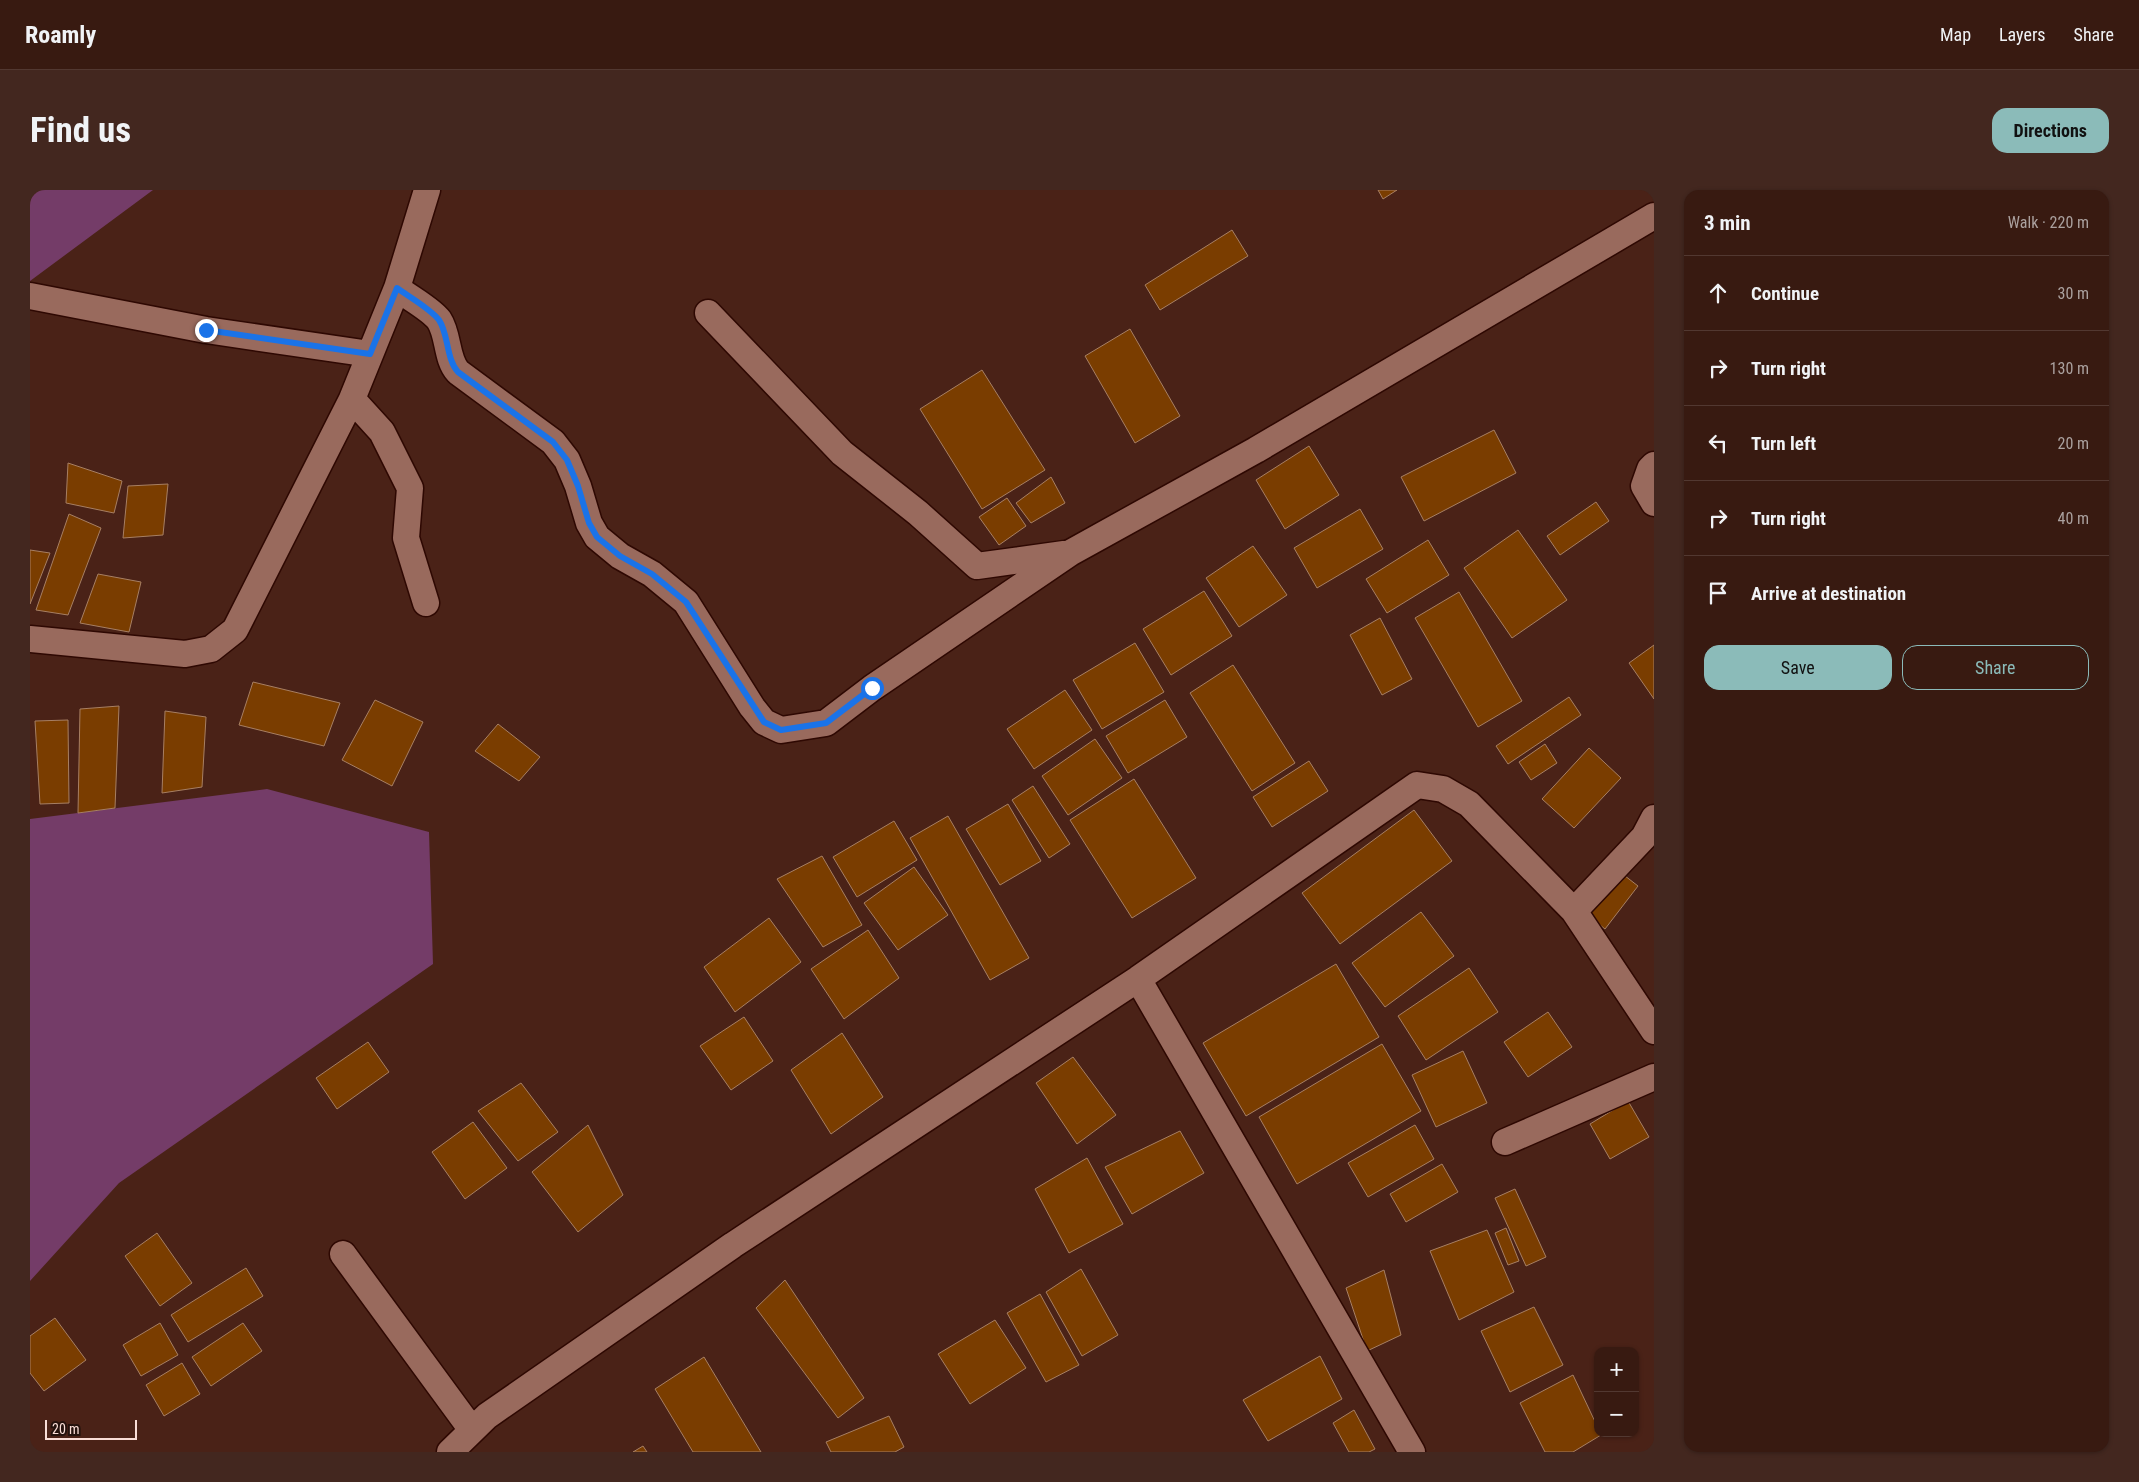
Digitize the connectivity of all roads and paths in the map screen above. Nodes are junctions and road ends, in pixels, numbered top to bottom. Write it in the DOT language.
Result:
graph roads {
  1 [pos="427,190"];
  2 [pos="1654,216"];
  3 [pos="397,288"];
  4 [pos="30,296"];
  5 [pos="708,313"];
  6 [pos="370,354"];
  7 [pos="352,399"];
  8 [pos="1654,465"];
  9 [pos="1654,503"];
  10 [pos="1070,553"];
  11 [pos="426,603"];
  12 [pos="30,639"];
  13 [pos="1654,818"];
  14 [pos="1574,911"];
  15 [pos="1138,979"];
  16 [pos="1654,1031"];
  17 [pos="1654,1077"];
  18 [pos="1505,1142"];
  19 [pos="342,1254"];
  20 [pos="472,1430"];
  21 [pos="450,1452"];
  22 [pos="1412,1452"];
  1 -- 3 [label="street"];
  2 -- 10 [label="street"];
  3 -- 6 [label="street"];
  3 -- 10 [label="street"];
  4 -- 6 [label="street"];
  5 -- 10 [label="street"];
  6 -- 7 [label="street"];
  7 -- 11 [label="street"];
  7 -- 12 [label="street"];
  8 -- 9 [label="street"];
  13 -- 14 [label="street"];
  14 -- 15 [label="street"];
  14 -- 16 [label="street"];
  15 -- 20 [label="street"];
  15 -- 22 [label="street"];
  17 -- 18 [label="street"];
  19 -- 20 [label="street"];
  20 -- 21 [label="street"];
}
